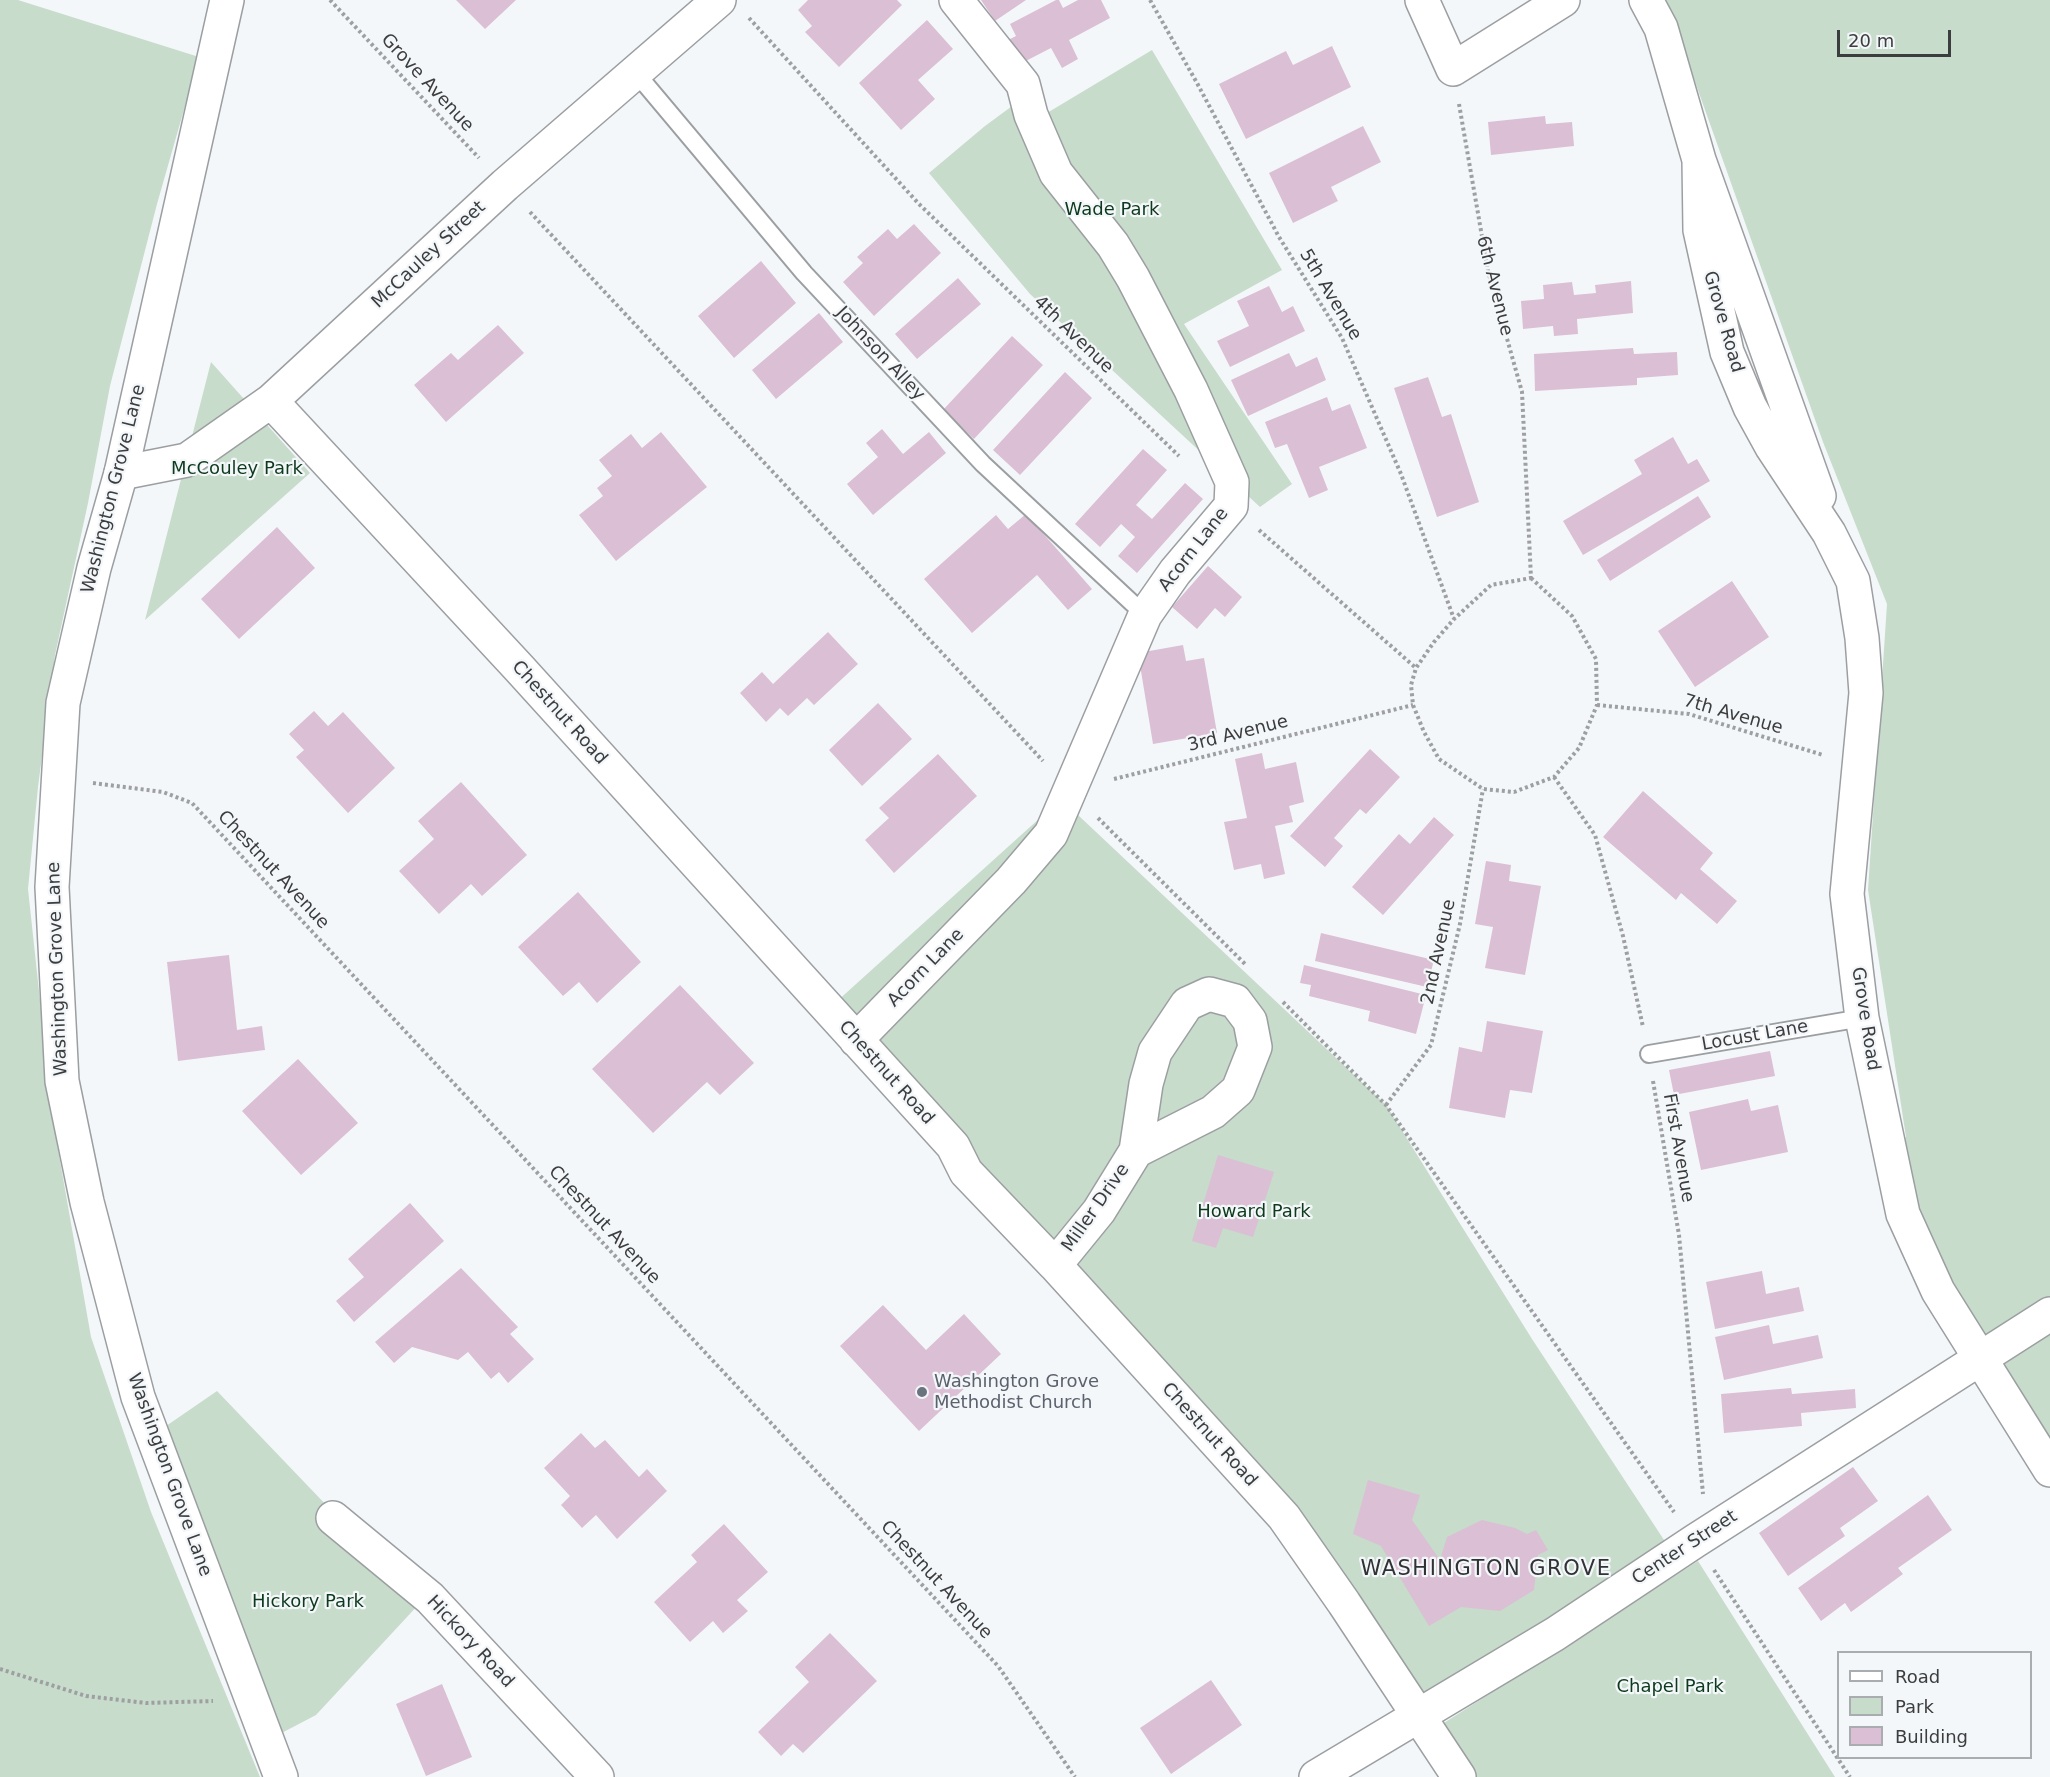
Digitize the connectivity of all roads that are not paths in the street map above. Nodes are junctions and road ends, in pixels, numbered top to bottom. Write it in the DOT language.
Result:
graph roads {
  1 [pos="227,0"];
  2 [pos="719,0"];
  3 [pos="956,0"];
  4 [pos="1422,0"];
  5 [pos="1563,0"];
  6 [pos="1646,0"];
  7 [pos="636,73"];
  8 [pos="271,401"];
  9 [pos="121,473"];
  10 [pos="1145,615"];
  11 [pos="1862,1017"];
  12 [pos="856,1040"];
  13 [pos="1649,1054"];
  14 [pos="1136,1151"];
  15 [pos="1055,1265"];
  16 [pos="2050,1314"];
  17 [pos="1980,1359"];
  18 [pos="2050,1470"];
  19 [pos="333,1518"];
  20 [pos="1420,1715"];
  21 [pos="282,1777"];
  22 [pos="597,1777"];
  23 [pos="1316,1777"];
  24 [pos="1459,1777"];
  1 -- 9 [label="street, Washington Grove Lane"];
  2 -- 7 [label="street, McCauley Street"];
  3 -- 10 [label="street, Acorn Lane"];
  4 -- 5 [label="street"];
  6 -- 11 [label="street, Grove Road"];
  7 -- 8 [label="street, McCauley Street"];
  7 -- 10 [label="lane, Johnson Alley"];
  8 -- 9 [label="street, McCauley Street"];
  8 -- 12 [label="street, Chestnut Road"];
  9 -- 21 [label="street, Washington Grove Lane"];
  10 -- 12 [label="street, Acorn Lane"];
  11 -- 13 [label="lane, Locust Lane"];
  11 -- 17 [label="street, Grove Road"];
  12 -- 15 [label="street, Chestnut Road"];
  14 -- 14 [label="street, Miller Drive"];
  14 -- 15 [label="street, Miller Drive"];
  15 -- 20 [label="street, Chestnut Road"];
  16 -- 17 [label="street, Center Street"];
  17 -- 18 [label="street, Grove Road"];
  17 -- 20 [label="street, Center Street"];
  19 -- 22 [label="street, Hickory Road"];
  20 -- 23 [label="street, Center Street"];
  20 -- 24 [label="street, Chestnut Road"];
}
